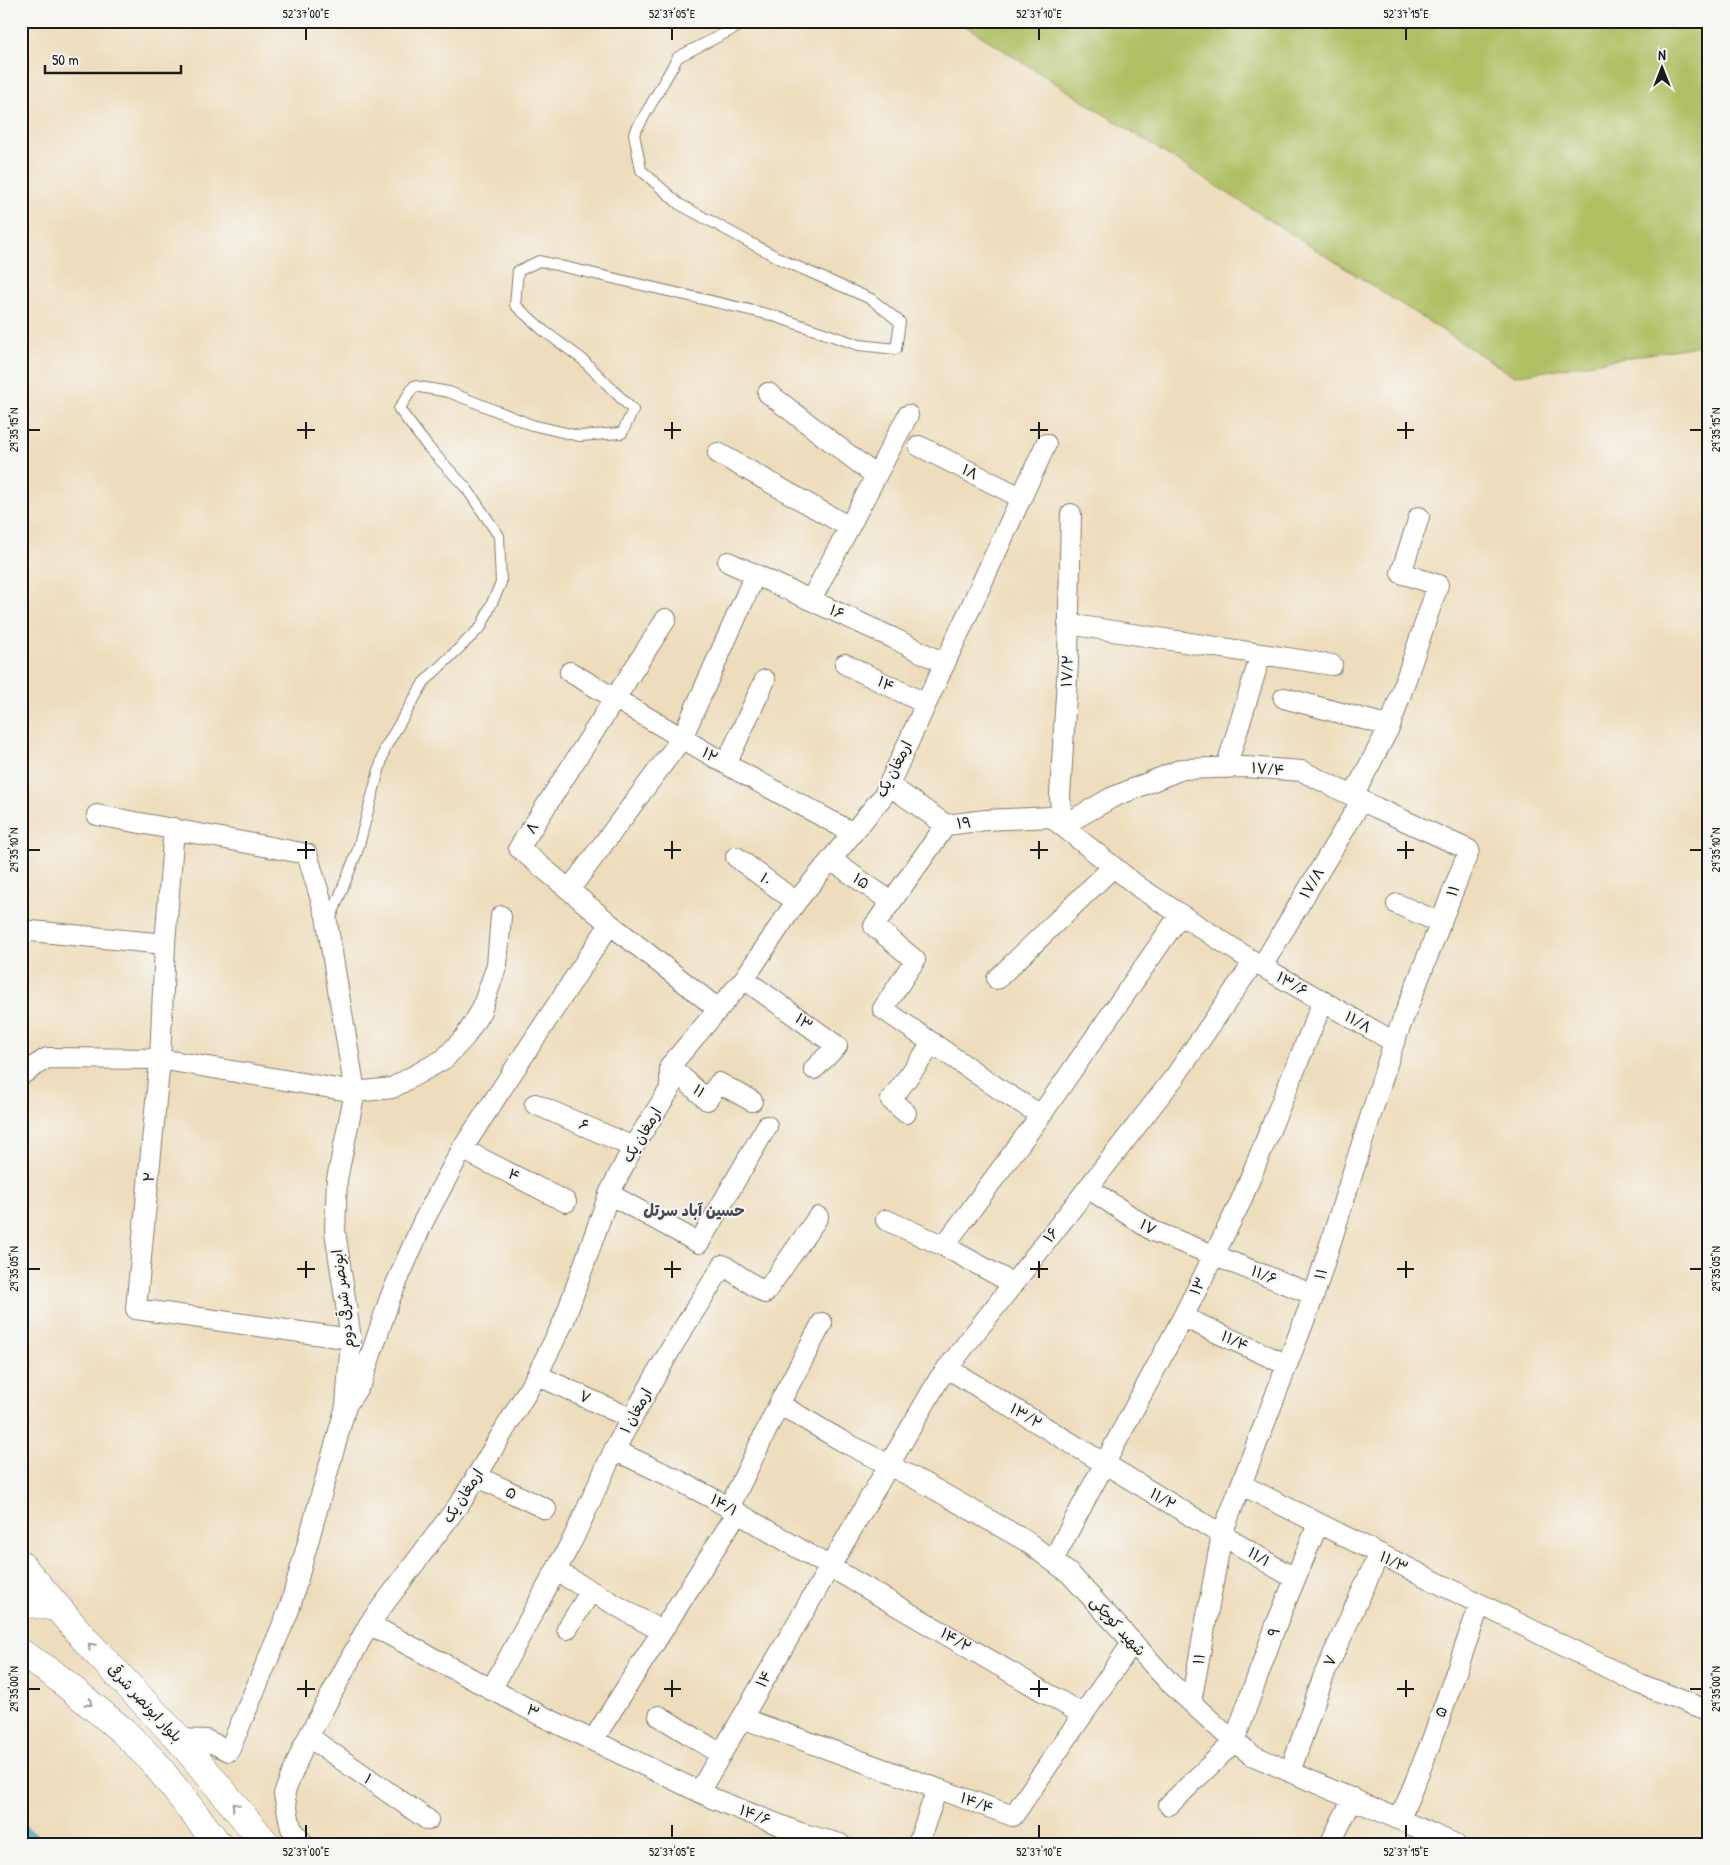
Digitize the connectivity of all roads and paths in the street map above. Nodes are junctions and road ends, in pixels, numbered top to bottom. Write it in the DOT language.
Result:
graph roads {
  1 [pos="749,21"];
  2 [pos="768,393"];
  3 [pos="908,415"];
  4 [pos="1046,444"];
  5 [pos="919,446"];
  6 [pos="718,454"];
  7 [pos="876,476"];
  8 [pos="1022,498"];
  9 [pos="1071,514"];
  10 [pos="1419,518"];
  11 [pos="849,527"];
  12 [pos="728,562"];
  13 [pos="755,574"];
  14 [pos="811,600"];
  15 [pos="666,619"];
  16 [pos="1068,624"];
  17 [pos="1261,654"];
  18 [pos="845,664"];
  19 [pos="945,664"];
  20 [pos="1332,664"];
  21 [pos="570,672"];
  22 [pos="765,680"];
  23 [pos="614,698"];
  24 [pos="1284,698"];
  25 [pos="926,704"];
  26 [pos="1390,726"];
  27 [pos="682,738"];
  28 [pos="726,764"];
  29 [pos="1226,768"];
  30 [pos="889,785"];
  31 [pos="1358,798"];
  32 [pos="97,815"];
  33 [pos="1056,822"];
  34 [pos="946,825"];
  35 [pos="174,828"];
  36 [pos="853,833"];
  37 [pos="1469,850"];
  38 [pos="736,857"];
  39 [pos="831,860"];
  40 [pos="1113,867"];
  41 [pos="569,890"];
  42 [pos="890,901"];
  43 [pos="796,902"];
  44 [pos="1397,904"];
  45 [pos="1180,914"];
  46 [pos="501,916"];
  47 [pos="1440,923"];
  48 [pos="610,924"];
  49 [pos="327,926"];
  50 [pos="21,930"];
  51 [pos="165,944"];
  52 [pos="1258,964"];
  53 [pos="744,979"];
  54 [pos="997,979"];
  55 [pos="1323,1001"];
  56 [pos="718,1009"];
  57 [pos="1394,1042"];
  58 [pos="933,1044"];
  59 [pos="160,1059"];
  60 [pos="670,1066"];
  61 [pos="814,1069"];
  62 [pos="21,1075"];
  63 [pos="356,1092"];
  64 [pos="752,1101"];
  65 [pos="536,1104"];
  66 [pos="906,1113"];
  67 [pos="1041,1115"];
  68 [pos="767,1126"];
  69 [pos="633,1147"];
  70 [pos="462,1149"];
  71 [pos="1088,1188"];
  72 [pos="609,1194"];
  73 [pos="566,1202"];
  74 [pos="818,1216"];
  75 [pos="886,1220"];
  76 [pos="944,1246"];
  77 [pos="1214,1255"];
  78 [pos="1014,1284"];
  79 [pos="1314,1295"];
  80 [pos="1183,1317"];
  81 [pos="822,1322"];
  82 [pos="351,1339"];
  83 [pos="1287,1365"];
  84 [pos="948,1368"];
  85 [pos="537,1375"];
  86 [pos="779,1404"];
  87 [pos="346,1406"];
  88 [pos="632,1419"];
  89 [pos="614,1450"];
  90 [pos="1104,1464"];
  91 [pos="888,1465"];
  92 [pos="476,1476"];
  93 [pos="1242,1485"];
  94 [pos="546,1509"];
  95 [pos="733,1510"];
  96 [pos="1318,1524"];
  97 [pos="1222,1534"];
  98 [pos="1379,1554"];
  99 [pos="1052,1560"];
  100 [pos="21,1565"];
  101 [pos="829,1567"];
  102 [pos="556,1571"];
  103 [pos="1295,1579"];
  104 [pos="591,1591"];
  105 [pos="1480,1604"];
  106 [pos="21,1607"];
  107 [pos="56,1607"];
  108 [pos="369,1624"];
  109 [pos="567,1629"];
  110 [pos="661,1631"];
  111 [pos="1133,1642"];
  112 [pos="21,1653"];
  113 [pos="491,1690"];
  114 [pos="1191,1702"];
  115 [pos="1709,1711"];
  116 [pos="1082,1714"];
  117 [pos="659,1716"];
  118 [pos="742,1718"];
  119 [pos="309,1737"];
  120 [pos="179,1739"];
  121 [pos="593,1740"];
  122 [pos="1234,1742"];
  123 [pos="721,1754"];
  124 [pos="1290,1772"];
  125 [pos="938,1789"];
  126 [pos="699,1792"];
  127 [pos="1353,1798"];
  128 [pos="1170,1805"];
  129 [pos="1400,1819"];
  130 [pos="428,1820"];
  131 [pos="218,1844"];
  132 [pos="266,1844"];
  133 [pos="304,1844"];
  134 [pos="840,1844"];
  135 [pos="918,1844"];
  136 [pos="1330,1844"];
  137 [pos="1455,1844"];
  1 -- 49 [label="lane"];
  2 -- 7 [label="street"];
  3 -- 7 [label="street"];
  4 -- 8 [label="street, ارمغان یک"];
  5 -- 8 [label="street, ۱۸"];
  6 -- 11 [label="street"];
  7 -- 11 [label="street"];
  8 -- 19 [label="street, ارمغان یک"];
  9 -- 16 [label="street, ۱۷/۲"];
  10 -- 26 [label="street, ۱۷/۸"];
  11 -- 14 [label="street"];
  12 -- 13 [label="street, ۱۶"];
  13 -- 14 [label="street, ۱۶"];
  13 -- 27 [label="street"];
  14 -- 19 [label="street, ۱۶"];
  15 -- 23 [label="street, ۸"];
  16 -- 17 [label="street"];
  16 -- 33 [label="street, ۱۷/۲"];
  17 -- 20 [label="street"];
  17 -- 29 [label="street"];
  18 -- 25 [label="street, ۱۴"];
  19 -- 25 [label="street, ارمغان یک"];
  21 -- 23 [label="street, ۱۲"];
  22 -- 28 [label="street"];
  23 -- 27 [label="street, ۱۲"];
  23 -- 41 [label="street, ۸"];
  24 -- 26 [label="street"];
  25 -- 30 [label="street, ارمغان یک"];
  26 -- 31 [label="street, ۱۷/۸"];
  27 -- 28 [label="street, ۱۲"];
  27 -- 41 [label="street"];
  28 -- 36 [label="street, ۱۲"];
  29 -- 31 [label="street, ۱۷/۴"];
  29 -- 33 [label="street, ۱۷/۴"];
  30 -- 34 [label="street, ۱۹"];
  30 -- 36 [label="street, ارمغان یک"];
  31 -- 37 [label="street, ۱۷/۴"];
  31 -- 52 [label="street, ۱۷/۸"];
  32 -- 35 [label="street"];
  33 -- 34 [label="street, ۱۹"];
  33 -- 40 [label="street, ۱۳/۶"];
  34 -- 42 [label="street"];
  35 -- 49 [label="street"];
  35 -- 51 [label="street, ۲"];
  36 -- 39 [label="street, ارمغان یک"];
  37 -- 47 [label="street, ۱۱"];
  38 -- 43 [label="street, ۱۰"];
  39 -- 42 [label="street, ۱۵"];
  39 -- 43 [label="street, ارمغان یک"];
  40 -- 45 [label="street, ۱۳/۶"];
  40 -- 54 [label="street"];
  41 -- 48 [label="street, ۸"];
  42 -- 58 [label="street"];
  43 -- 53 [label="street, ارمغان یک"];
  44 -- 47 [label="street"];
  45 -- 52 [label="street, ۱۳/۶"];
  45 -- 67 [label="street"];
  46 -- 63 [label="street"];
  47 -- 57 [label="street, ۱۱"];
  48 -- 56 [label="street, ۸"];
  48 -- 70 [label="street"];
  49 -- 63 [label="street"];
  50 -- 51 [label="street"];
  51 -- 59 [label="street, ۲"];
  52 -- 55 [label="street, ۱۳/۶"];
  52 -- 71 [label="street, ۱۶"];
  53 -- 56 [label="street, ارمغان یک"];
  53 -- 61 [label="street, ۱۳"];
  55 -- 57 [label="street, ۱۱/۸"];
  55 -- 77 [label="street, ۱۳"];
  56 -- 60 [label="street, ارمغان یک"];
  57 -- 79 [label="street, ۱۱"];
  58 -- 66 [label="street"];
  58 -- 67 [label="street"];
  59 -- 62 [label="street"];
  59 -- 63 [label="street"];
  59 -- 82 [label="street, ۲"];
  60 -- 64 [label="street, ۱۱"];
  60 -- 69 [label="street, ارمغان یک"];
  63 -- 82 [label="street, ابونصر شرقی دوم"];
  65 -- 69 [label="street, ۶"];
  67 -- 76 [label="street"];
  68 -- 72 [label="street"];
  69 -- 72 [label="street, ارمغان یک"];
  70 -- 73 [label="street, ۴"];
  70 -- 87 [label="street"];
  71 -- 77 [label="street, ۱۷"];
  71 -- 78 [label="street, ۱۶"];
  72 -- 85 [label="street, ارمغان یک"];
  74 -- 88 [label="street, ارمغان ۱"];
  75 -- 76 [label="street"];
  76 -- 78 [label="street"];
  77 -- 79 [label="street, ۱۱/۶"];
  77 -- 80 [label="street, ۱۳"];
  78 -- 84 [label="street, ۱۶"];
  79 -- 83 [label="street, ۱۱"];
  80 -- 83 [label="street, ۱۱/۴"];
  80 -- 90 [label="street, ۱۳"];
  81 -- 86 [label="street"];
  82 -- 87 [label="street, ابونصر شرقی دوم"];
  83 -- 93 [label="street, ۱۱"];
  84 -- 90 [label="street, ۱۳/۲"];
  84 -- 91 [label="street, ۱۶"];
  85 -- 88 [label="street, ۷"];
  85 -- 92 [label="street, ارمغان یک"];
  86 -- 91 [label="street, شهید کوچکی"];
  86 -- 95 [label="street"];
  87 -- 120 [label="street, ابونصر شرقی دوم"];
  88 -- 89 [label="street, ارمغان ۱"];
  89 -- 95 [label="street, ۱۴/۱"];
  89 -- 102 [label="street, ارمغان ۱"];
  90 -- 97 [label="street, ۱۱/۲"];
  90 -- 99 [label="street, ۱۳"];
  91 -- 99 [label="street, شهید کوچکی"];
  91 -- 101 [label="street, ۱۶"];
  92 -- 94 [label="street, ۵"];
  92 -- 108 [label="street, ارمغان یک"];
  93 -- 96 [label="street, ۱۱/۳"];
  93 -- 97 [label="street, ۱۱"];
  95 -- 101 [label="street, ۱۴/۱"];
  95 -- 110 [label="street"];
  96 -- 98 [label="street, ۱۱/۳"];
  96 -- 103 [label="street, ۹"];
  97 -- 103 [label="street, ۱۱/۱"];
  97 -- 114 [label="street, ۱۱"];
  98 -- 105 [label="street, ۱۱/۳"];
  98 -- 124 [label="street, ۷"];
  99 -- 111 [label="street, شهید کوچکی"];
  100 -- 107 [label="highway, بلوار ابونصر شرقی"];
  101 -- 116 [label="street, ۱۴/۲"];
  101 -- 118 [label="street, ۱۴"];
  102 -- 104 [label="street"];
  102 -- 113 [label="street, ارمغان ۱"];
  103 -- 122 [label="street, ۹"];
  104 -- 109 [label="street"];
  104 -- 110 [label="street"];
  105 -- 115 [label="street, ۱۱/۳"];
  105 -- 129 [label="street, ۵"];
  106 -- 107 [label="highway"];
  120 -- 107 [label="highway, بلوار ابونصر شرقی, one-way"];
  108 -- 113 [label="street, ۳"];
  108 -- 119 [label="street, ارمغان یک"];
  110 -- 121 [label="street"];
  111 -- 114 [label="street, شهید کوچکی"];
  111 -- 116 [label="street, ۱۴/۴"];
  112 -- 131 [label="highway, one-way"];
  113 -- 121 [label="street, ۳"];
  114 -- 122 [label="street, شهید کوچکی"];
  116 -- 125 [label="street, ۱۴/۴"];
  117 -- 123 [label="street"];
  118 -- 123 [label="street, ۱۴"];
  118 -- 125 [label="street, ۱۴/۴"];
  119 -- 130 [label="street, ۱"];
  119 -- 133 [label="street, ارمغان یک"];
  132 -- 120 [label="highway, بلوار ابونصر شرقی, one-way"];
  121 -- 126 [label="street, ۳"];
  122 -- 124 [label="street, شهید کوچکی"];
  122 -- 128 [label="street"];
  123 -- 126 [label="street, ۱۴"];
  124 -- 127 [label="street, شهید کوچکی"];
  125 -- 135 [label="street"];
  126 -- 134 [label="street, ۱۴/۶"];
  127 -- 129 [label="street, شهید کوچکی"];
  127 -- 136 [label="street"];
  129 -- 137 [label="street, شهید کوچکی"];
}
